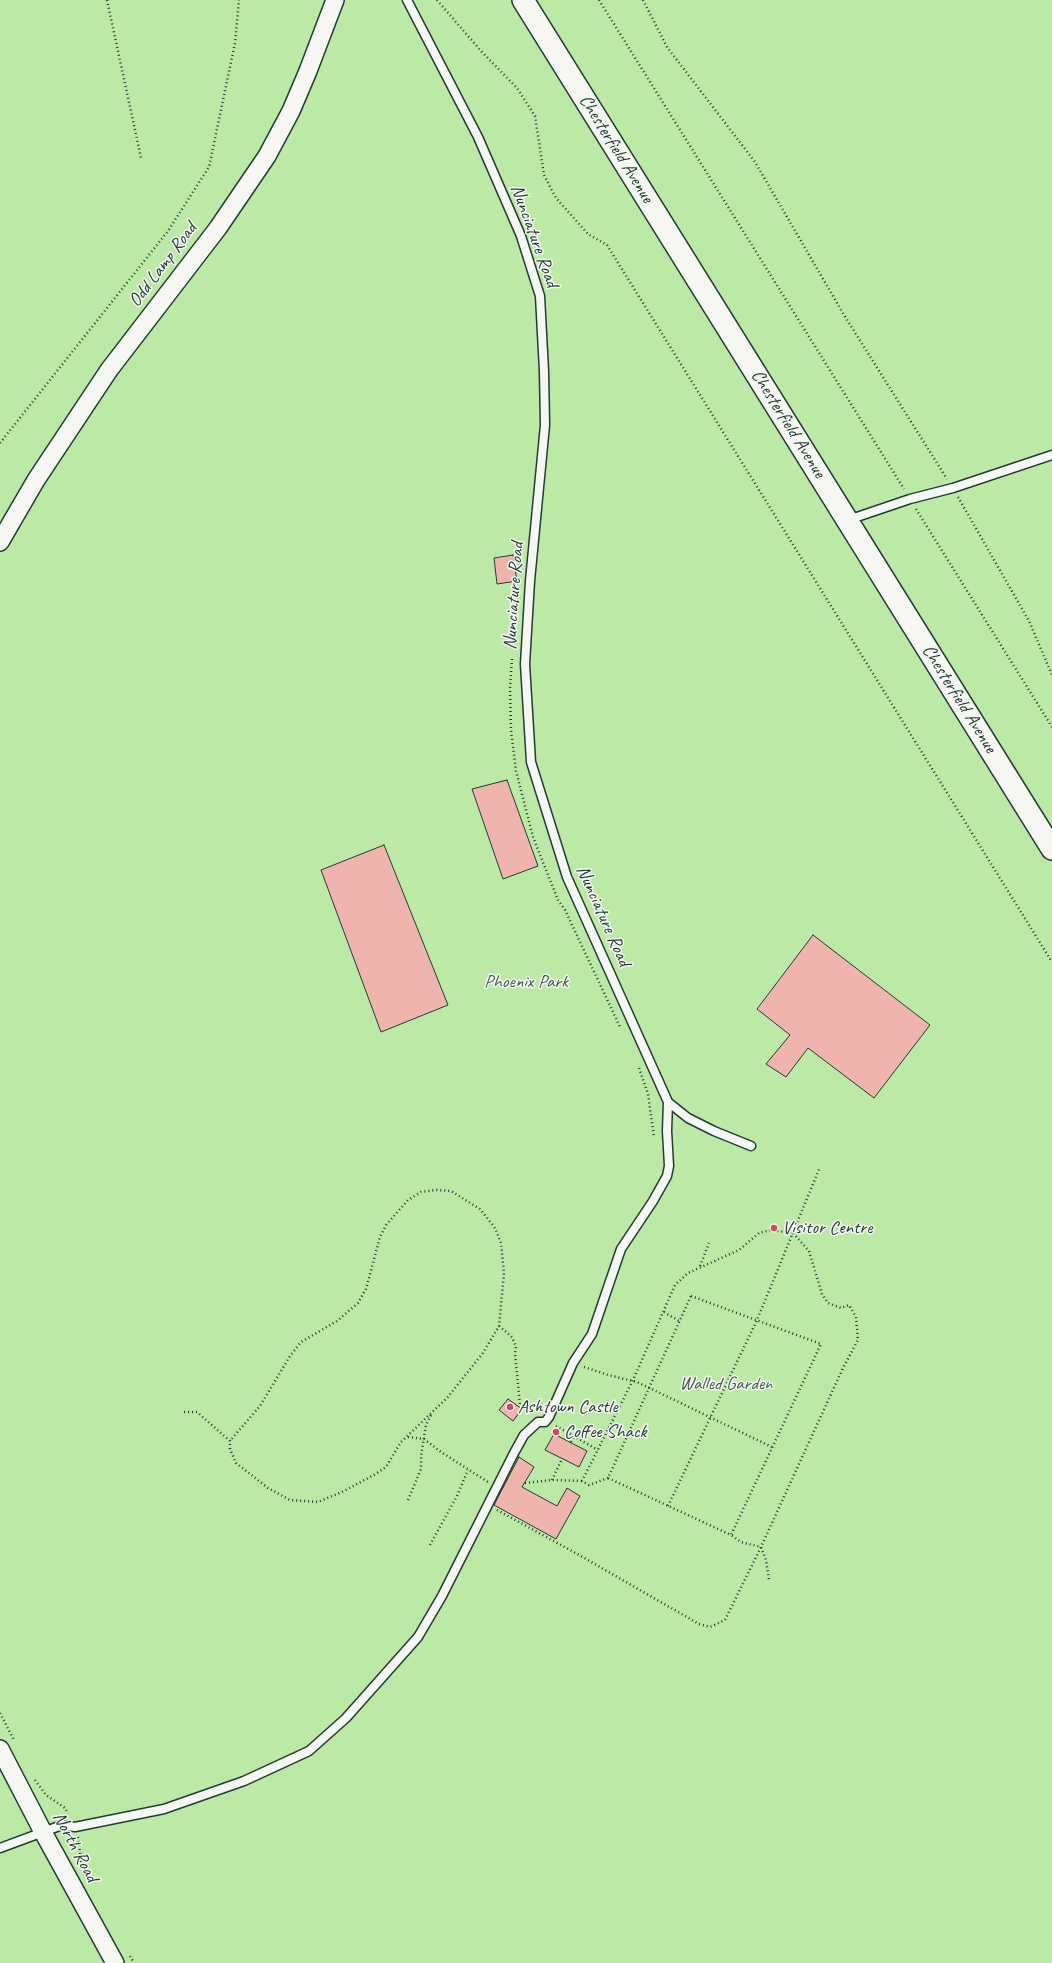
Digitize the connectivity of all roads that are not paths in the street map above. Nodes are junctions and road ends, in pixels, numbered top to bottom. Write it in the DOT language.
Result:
graph roads {
  1 [pos="335,0"];
  2 [pos="406,0"];
  3 [pos="523,0"];
  4 [pos="1052,455"];
  5 [pos="848,520"];
  6 [pos="0,542"];
  7 [pos="1052,849"];
  8 [pos="668,1102"];
  9 [pos="751,1146"];
  10 [pos="0,1749"];
  11 [pos="43,1832"];
  12 [pos="0,1848"];
  13 [pos="115,1963"];
  1 -- 6 [label="street, Odd Lamp Road"];
  2 -- 8 [label="lane, Nunciature Road"];
  3 -- 5 [label="street, Chesterfield Avenue"];
  4 -- 5 [label="lane"];
  5 -- 7 [label="street, Chesterfield Avenue"];
  8 -- 9 [label="lane, Nunciature Road"];
  8 -- 11 [label="lane"];
  10 -- 11 [label="street, North Road"];
  11 -- 12 [label="lane"];
  11 -- 13 [label="street, North Road"];
}
